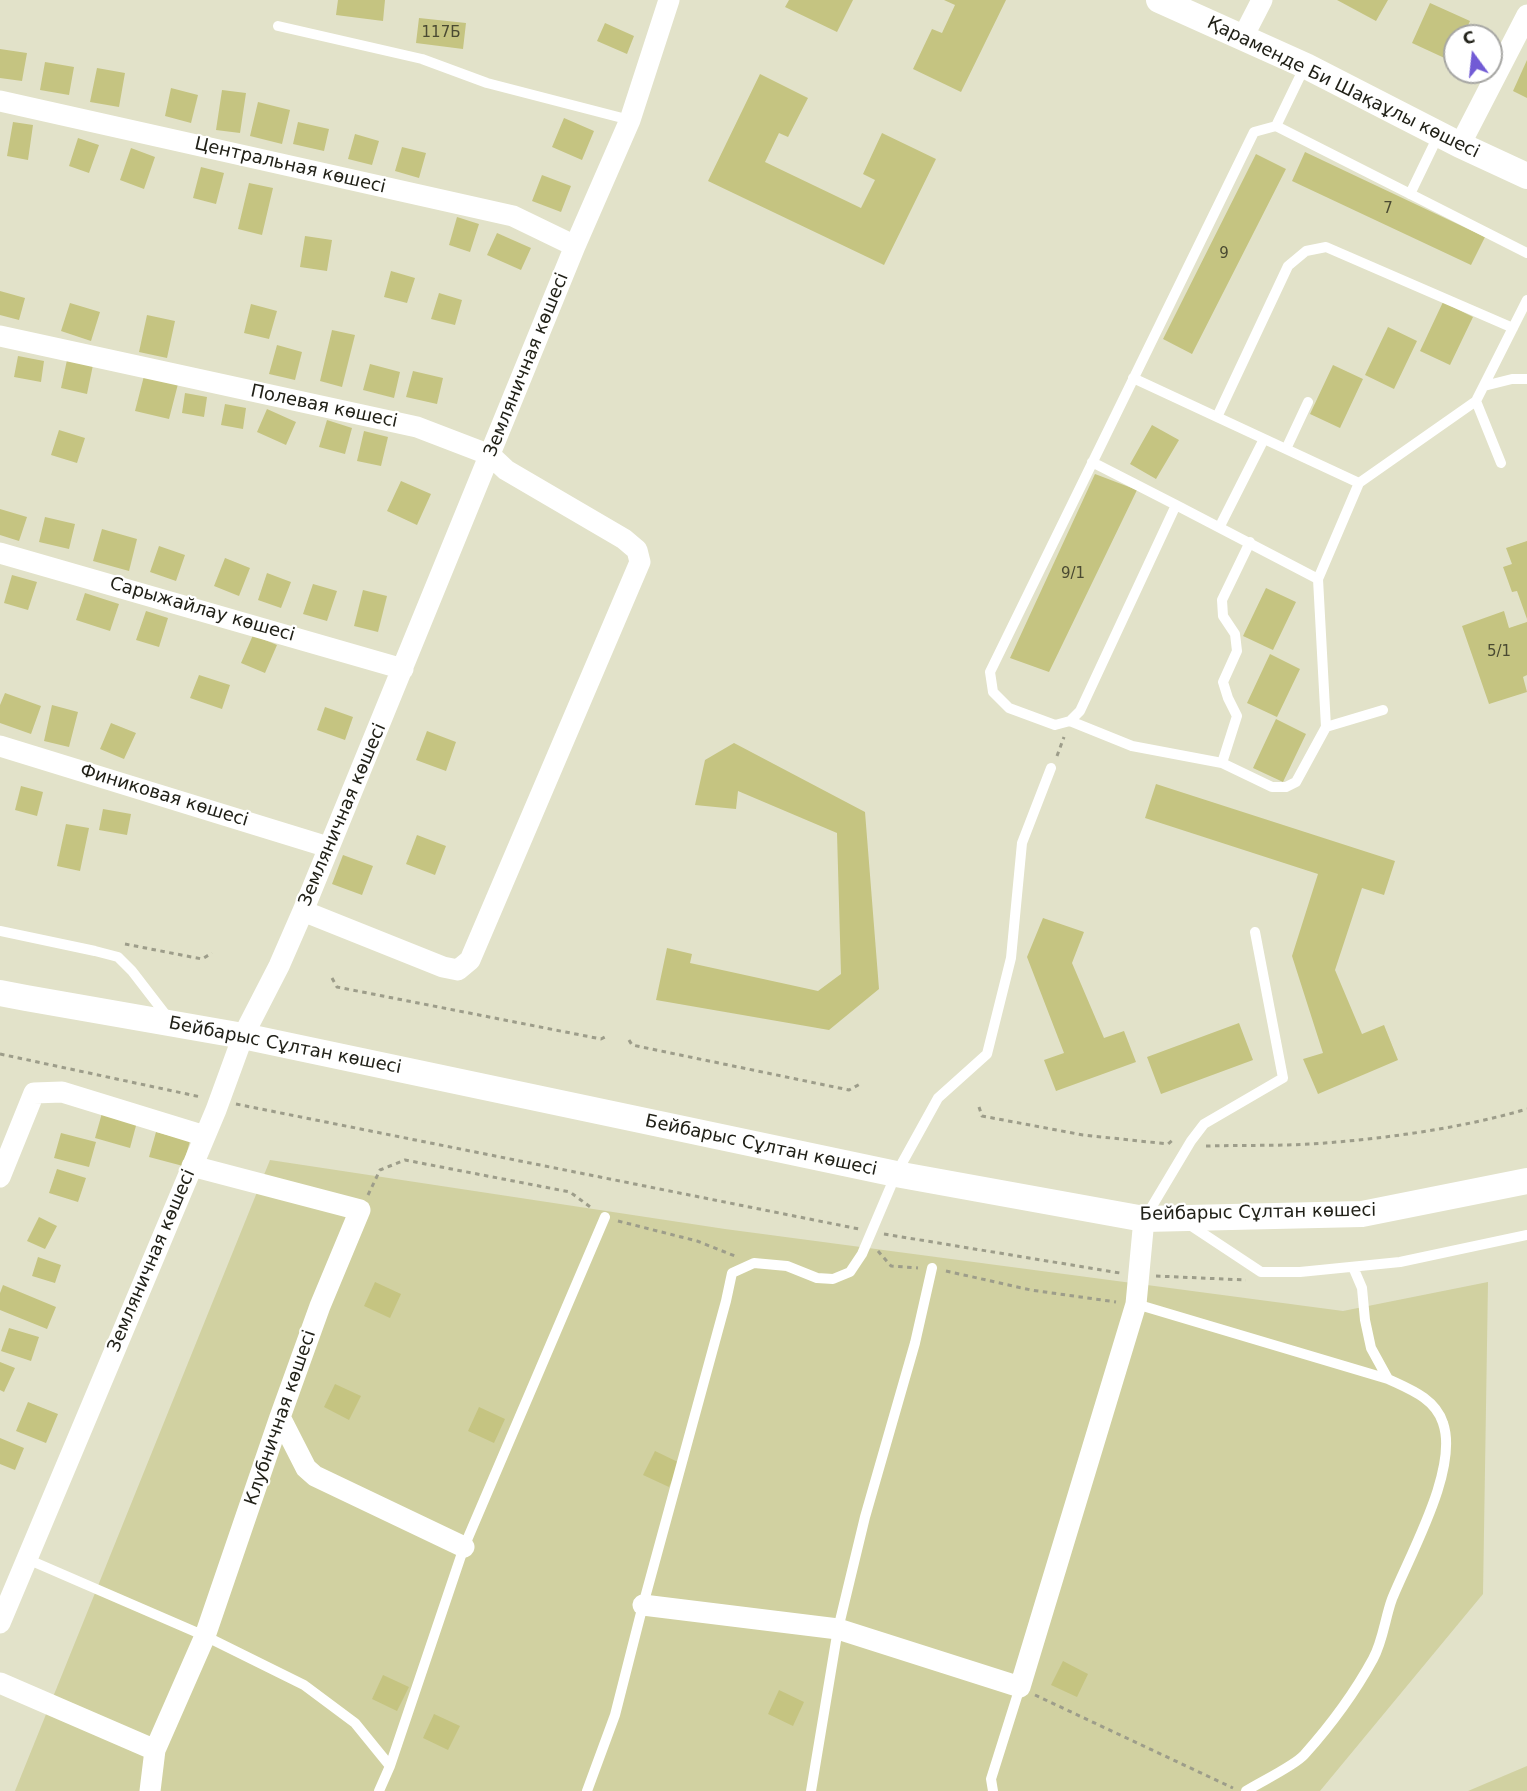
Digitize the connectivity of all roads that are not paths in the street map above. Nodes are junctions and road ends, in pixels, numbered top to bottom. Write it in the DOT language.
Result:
graph roads {
  1 [pos="669,0"];
  2 [pos="1158,0"];
  3 [pos="1262,0"];
  4 [pos="1527,15"];
  5 [pos="278,26"];
  6 [pos="1243,37"];
  7 [pos="1306,66"];
  8 [pos="0,101"];
  9 [pos="630,120"];
  10 [pos="1276,126"];
  11 [pos="1449,140"];
  12 [pos="1527,176"];
  13 [pos="1410,194"];
  14 [pos="575,246"];
  15 [pos="1527,253"];
  16 [pos="1527,300"];
  17 [pos="1513,328"];
  18 [pos="0,336"];
  19 [pos="1133,378"];
  20 [pos="1527,379"];
  21 [pos="1484,387"];
  22 [pos="1476,400"];
  23 [pos="1308,402"];
  24 [pos="1217,417"];
  25 [pos="1264,439"];
  26 [pos="1286,449"];
  27 [pos="490,455"];
  28 [pos="1092,462"];
  29 [pos="1500,463"];
  30 [pos="1359,483"];
  31 [pos="1176,505"];
  32 [pos="1220,526"];
  33 [pos="1250,542"];
  34 [pos="0,553"];
  35 [pos="1318,579"];
  36 [pos="403,669"];
  37 [pos="1383,710"];
  38 [pos="1070,721"];
  39 [pos="1326,727"];
  40 [pos="0,746"];
  41 [pos="1222,763"];
  42 [pos="1051,768"];
  43 [pos="328,847"];
  44 [pos="303,911"];
  45 [pos="0,931"];
  46 [pos="1255,932"];
  47 [pos="0,993"];
  48 [pos="173,1024"];
  49 [pos="243,1036"];
  50 [pos="205,1136"];
  51 [pos="192,1166"];
  52 [pos="896,1174"];
  53 [pos="0,1177"];
  54 [pos="1527,1182"];
  55 [pos="605,1217"];
  56 [pos="1180,1218"];
  57 [pos="1144,1219"];
  58 [pos="1527,1235"];
  59 [pos="1353,1267"];
  60 [pos="932,1268"];
  61 [pos="1136,1304"];
  62 [pos="1388,1379"];
  63 [pos="280,1417"];
  64 [pos="464,1547"];
  65 [pos="27,1559"];
  66 [pos="643,1605"];
  67 [pos="0,1623"];
  68 [pos="838,1629"];
  69 [pos="205,1636"];
  70 [pos="0,1683"];
  71 [pos="1020,1688"];
  72 [pos="155,1750"];
  73 [pos="390,1766"];
  74 [pos="150,1791"];
  75 [pos="379,1791"];
  76 [pos="587,1791"];
  77 [pos="811,1791"];
  78 [pos="993,1791"];
  79 [pos="1246,1791"];
  1 -- 9 [label="street, Земляничная көшесі"];
  2 -- 6 [label="street, Қараменде Би Шақаұлы көшесі"];
  3 -- 6 [label="street"];
  4 -- 11 [label="street"];
  5 -- 9 [label="lane"];
  6 -- 7 [label="street, Қараменде Би Шақаұлы көшесі"];
  7 -- 10 [label="lane"];
  7 -- 11 [label="street, Қараменде Би Шақаұлы көшесі"];
  8 -- 14 [label="street, Центральная көшесі"];
  9 -- 14 [label="street, Земляничная көшесі"];
  10 -- 13 [label="lane"];
  10 -- 19 [label="lane"];
  11 -- 12 [label="street, Қараменде Би Шақаұлы көшесі"];
  11 -- 13 [label="lane"];
  13 -- 15 [label="lane"];
  14 -- 27 [label="street, Земляничная көшесі"];
  16 -- 17 [label="lane"];
  17 -- 21 [label="lane"];
  17 -- 24 [label="lane"];
  18 -- 27 [label="street, Полевая көшесі"];
  19 -- 24 [label="lane"];
  19 -- 28 [label="lane"];
  20 -- 21 [label="lane"];
  21 -- 22 [label="lane"];
  22 -- 29 [label="lane"];
  22 -- 30 [label="lane"];
  23 -- 26 [label="lane"];
  24 -- 25 [label="lane"];
  25 -- 26 [label="lane"];
  25 -- 32 [label="lane"];
  26 -- 30 [label="lane"];
  27 -- 36 [label="street, Земляничная көшесі"];
  27 -- 44 [label="street, Полевая көшесі"];
  28 -- 31 [label="lane"];
  28 -- 38 [label="lane"];
  30 -- 35 [label="lane"];
  31 -- 32 [label="lane"];
  31 -- 38 [label="lane"];
  32 -- 33 [label="lane"];
  33 -- 35 [label="lane"];
  33 -- 41 [label="lane"];
  34 -- 36 [label="street, Сарыжайлау көшесі"];
  35 -- 39 [label="lane"];
  36 -- 43 [label="street, Земляничная көшесі"];
  37 -- 39 [label="lane"];
  38 -- 41 [label="lane"];
  39 -- 41 [label="lane"];
  40 -- 43 [label="street, Финиковая көшесі"];
  42 -- 52 [label="lane"];
  43 -- 44 [label="street, Земляничная көшесі"];
  44 -- 49 [label="street, Земляничная көшесі"];
  45 -- 48 [label="lane"];
  46 -- 57 [label="lane"];
  47 -- 48 [label="street, Бейбарыс Сұлтан көшесі"];
  48 -- 49 [label="street, Бейбарыс Сұлтан көшесі"];
  49 -- 50 [label="street, Земляничная көшесі"];
  49 -- 52 [label="street, Бейбарыс Сұлтан көшесі"];
  50 -- 51 [label="street, Земляничная көшесі"];
  50 -- 53 [label="street"];
  51 -- 63 [label="street, Клубничная көшесі"];
  51 -- 65 [label="street, Земляничная көшесі"];
  52 -- 57 [label="street, Бейбарыс Сұлтан көшесі"];
  52 -- 66 [label="lane"];
  54 -- 56 [label="street, Бейбарыс Сұлтан көшесі"];
  55 -- 64 [label="lane"];
  56 -- 57 [label="street, Бейбарыс Сұлтан көшесі"];
  56 -- 59 [label="lane"];
  57 -- 61 [label="street"];
  58 -- 59 [label="lane"];
  59 -- 62 [label="lane"];
  60 -- 68 [label="lane"];
  61 -- 62 [label="lane"];
  61 -- 71 [label="street"];
  62 -- 79 [label="lane"];
  63 -- 64 [label="street"];
  63 -- 69 [label="street, Клубничная көшесі"];
  64 -- 73 [label="lane"];
  65 -- 67 [label="street, Земляничная көшесі"];
  65 -- 69 [label="lane"];
  66 -- 68 [label="street"];
  66 -- 76 [label="lane"];
  68 -- 71 [label="street"];
  68 -- 77 [label="lane"];
  69 -- 72 [label="street, Клубничная көшесі"];
  69 -- 73 [label="lane"];
  70 -- 72 [label="street"];
  71 -- 78 [label="lane"];
  72 -- 74 [label="street, Клубничная көшесі"];
  73 -- 75 [label="lane"];
}
